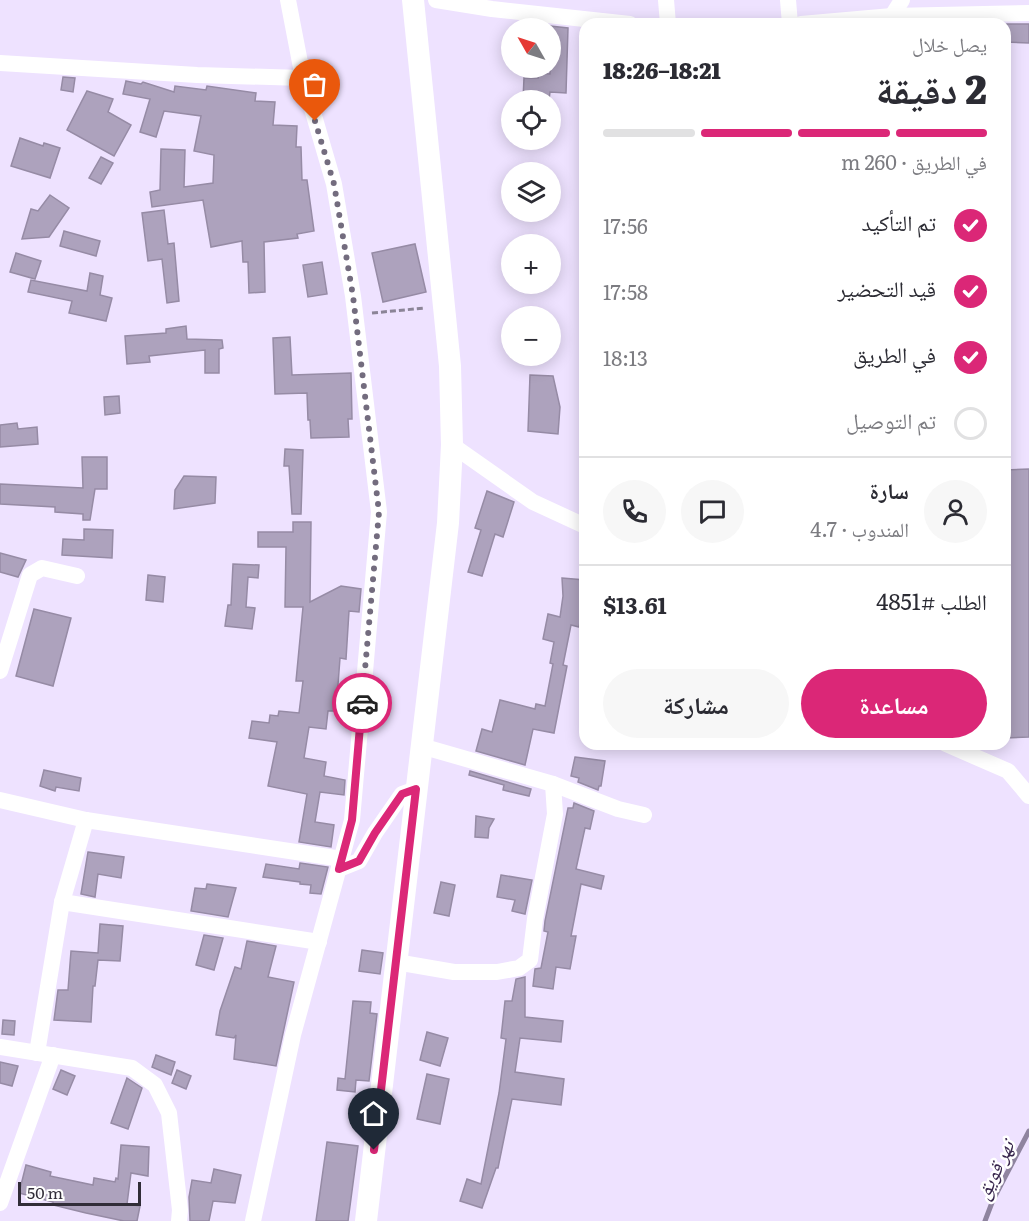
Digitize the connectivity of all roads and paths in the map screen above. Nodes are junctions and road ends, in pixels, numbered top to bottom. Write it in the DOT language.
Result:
graph roads {
  1 [pos="288,0"];
  2 [pos="413,0"];
  3 [pos="436,0"];
  4 [pos="666,0"];
  5 [pos="788,0"];
  6 [pos="902,0"];
  7 [pos="1029,13"];
  8 [pos="892,16"];
  9 [pos="579,18"];
  10 [pos="668,18"];
  11 [pos="790,18"];
  12 [pos="869,18"];
  13 [pos="0,63"];
  14 [pos="303,78"];
  15 [pos="444,302"];
  16 [pos="355,314"];
  17 [pos="452,445"];
  18 [pos="579,522"];
  19 [pos="77,576"];
  20 [pos="0,671"];
  21 [pos="421,746"];
  22 [pos="960,750"];
  23 [pos="553,784"];
  24 [pos="416,789"];
  25 [pos="1029,796"];
  26 [pos="0,800"];
  27 [pos="644,815"];
  28 [pos="86,820"];
  29 [pos="340,864"];
  30 [pos="62,902"];
  31 [pos="319,942"];
  32 [pos="396,962"];
  33 [pos="0,1047"];
  34 [pos="45,1054"];
  35 [pos="0,1203"];
  36 [pos="179,1221"];
  37 [pos="253,1221"];
  38 [pos="366,1221"];
  1 -- 14 [label="street"];
  2 -- 15 [label="main road"];
  3 -- 9 [label="street"];
  4 -- 10 [label="street"];
  5 -- 11 [label="street"];
  6 -- 8 [label="street"];
  7 -- 8 [label="street"];
  8 -- 12 [label="street"];
  13 -- 14 [label="street"];
  14 -- 16 [label="street"];
  15 -- 16 [label="path"];
  15 -- 17 [label="main road"];
  16 -- 29 [label="street"];
  17 -- 18 [label="street"];
  17 -- 21 [label="main road"];
  19 -- 20 [label="street"];
  21 -- 23 [label="street"];
  21 -- 24 [label="main road"];
  22 -- 25 [label="street"];
  23 -- 27 [label="street"];
  23 -- 32 [label="street"];
  24 -- 29 [label="street"];
  24 -- 32 [label="main road"];
  26 -- 28 [label="street"];
  28 -- 29 [label="street"];
  28 -- 30 [label="street"];
  29 -- 31 [label="street"];
  30 -- 31 [label="street"];
  30 -- 34 [label="street"];
  31 -- 37 [label="street"];
  32 -- 38 [label="main road"];
  33 -- 34 [label="street"];
  34 -- 35 [label="street"];
  34 -- 36 [label="street"];
}
